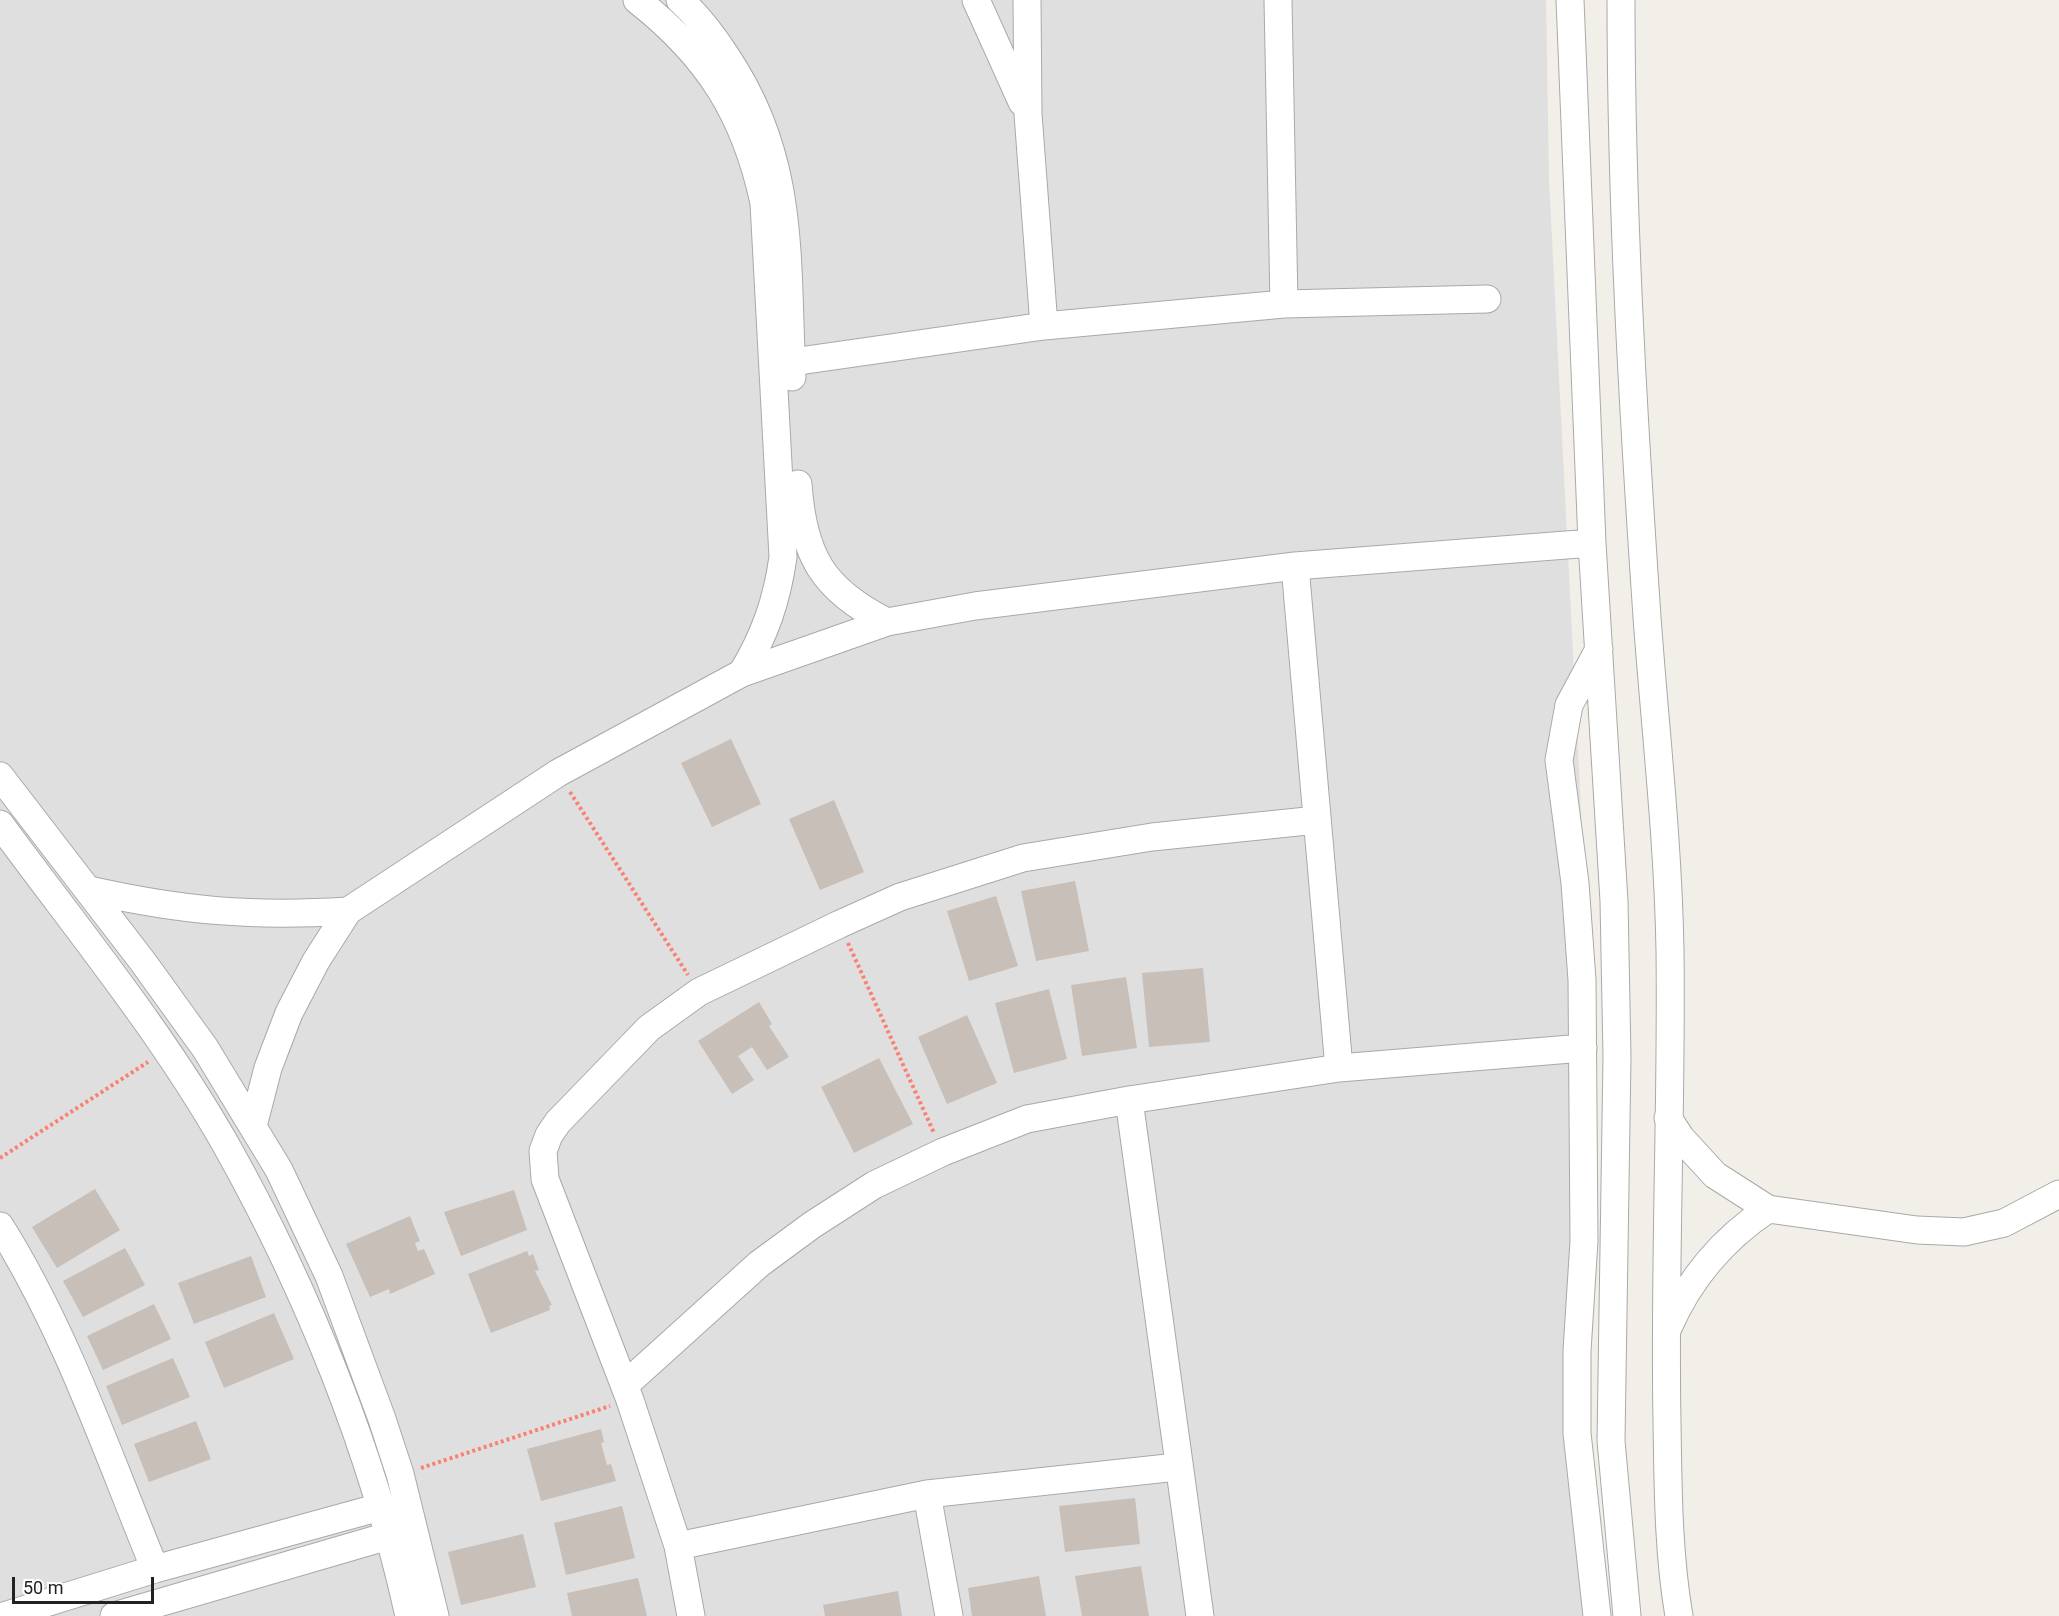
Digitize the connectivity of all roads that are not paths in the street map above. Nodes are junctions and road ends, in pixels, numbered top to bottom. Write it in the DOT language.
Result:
graph roads {
  1 [pos="636,0"];
  2 [pos="680,0"];
  3 [pos="976,0"];
  4 [pos="1027,0"];
  5 [pos="1278,0"];
  6 [pos="1570,0"];
  7 [pos="1621,0"];
  8 [pos="1028,114"];
  9 [pos="1487,299"];
  10 [pos="1284,304"];
  11 [pos="1044,326"];
  12 [pos="792,362"];
  13 [pos="791,515"];
  14 [pos="1592,543"];
  15 [pos="1295,566"];
  16 [pos="887,622"];
  17 [pos="1599,649"];
  18 [pos="742,673"];
  19 [pos="0,776"];
  20 [pos="22,803"];
  21 [pos="1317,820"];
  22 [pos="0,821"];
  23 [pos="89,890"];
  24 [pos="348,911"];
  25 [pos="1583,1048"];
  26 [pos="1339,1068"];
  27 [pos="1129,1100"];
  28 [pos="1668,1118"];
  29 [pos="253,1126"];
  30 [pos="2059,1194"];
  31 [pos="1768,1209"];
  32 [pos="0,1226"];
  33 [pos="329,1276"];
  34 [pos="299,1290"];
  35 [pos="1665,1334"];
  36 [pos="628,1392"];
  37 [pos="1177,1467"];
  38 [pos="927,1494"];
  39 [pos="380,1507"];
  40 [pos="388,1536"];
  41 [pos="678,1546"];
  42 [pos="155,1569"];
  43 [pos="4,1616"];
  44 [pos="114,1616"];
  45 [pos="409,1616"];
  46 [pos="435,1616"];
  47 [pos="691,1616"];
  48 [pos="949,1616"];
  49 [pos="1200,1616"];
  50 [pos="1597,1616"];
  51 [pos="1626,1616"];
  52 [pos="1678,1616"];
  1 -- 13 [label="street"];
  2 -- 12 [label="street"];
  3 -- 8 [label="street"];
  4 -- 8 [label="street"];
  5 -- 10 [label="street"];
  6 -- 14 [label="street"];
  7 -- 28 [label="street"];
  8 -- 11 [label="street"];
  9 -- 10 [label="street"];
  10 -- 11 [label="street"];
  11 -- 12 [label="street"];
  12 -- 13 [label="street"];
  13 -- 16 [label="street"];
  13 -- 18 [label="street"];
  14 -- 15 [label="street"];
  14 -- 17 [label="street"];
  15 -- 16 [label="street"];
  15 -- 21 [label="street"];
  16 -- 18 [label="street"];
  17 -- 25 [label="street"];
  17 -- 51 [label="street"];
  18 -- 24 [label="street"];
  19 -- 20 [label="street"];
  20 -- 22 [label="street"];
  20 -- 23 [label="street"];
  21 -- 26 [label="street"];
  21 -- 36 [label="street"];
  22 -- 34 [label="street"];
  23 -- 24 [label="street"];
  23 -- 29 [label="street"];
  24 -- 29 [label="street"];
  25 -- 26 [label="street"];
  25 -- 50 [label="street"];
  26 -- 27 [label="street"];
  27 -- 36 [label="street"];
  27 -- 37 [label="street"];
  28 -- 31 [label="street"];
  28 -- 35 [label="street"];
  29 -- 33 [label="street"];
  30 -- 31 [label="street"];
  31 -- 35 [label="street"];
  32 -- 42 [label="street"];
  33 -- 34 [label="street"];
  33 -- 46 [label="street"];
  34 -- 39 [label="street"];
  35 -- 52 [label="street"];
  36 -- 41 [label="street"];
  37 -- 38 [label="street"];
  37 -- 49 [label="street"];
  38 -- 41 [label="street"];
  38 -- 48 [label="street"];
  39 -- 40 [label="street"];
  39 -- 42 [label="street"];
  40 -- 44 [label="street"];
  40 -- 45 [label="street"];
  41 -- 47 [label="street"];
  42 -- 43 [label="street"];
}
